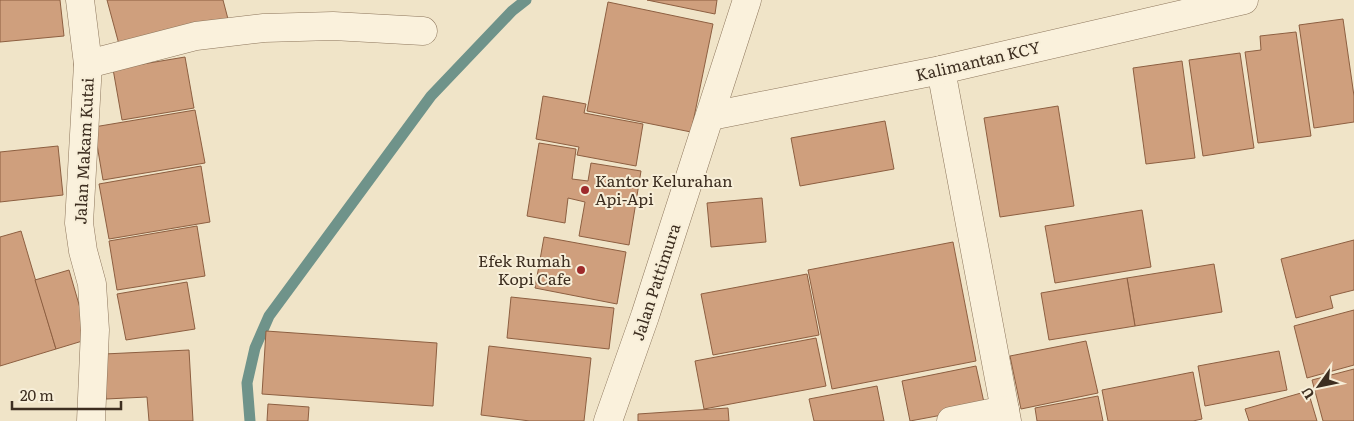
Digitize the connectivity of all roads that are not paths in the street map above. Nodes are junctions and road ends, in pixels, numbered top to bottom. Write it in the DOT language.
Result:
graph roads {
  1 [pos="80,0"];
  2 [pos="748,0"];
  3 [pos="1244,0"];
  4 [pos="423,31"];
  5 [pos="88,64"];
  6 [pos="941,70"];
  7 [pos="711,116"];
  8 [pos="1006,416"];
  9 [pos="91,421"];
  10 [pos="608,421"];
  11 [pos="951,421"];
  1 -- 5 [label="street, Jalan Makam Kutai"];
  2 -- 7 [label="street, Jalan Pattimura"];
  3 -- 6 [label="street, Kalimantan KCY"];
  4 -- 5 [label="street"];
  5 -- 9 [label="street, Jalan Makam Kutai"];
  6 -- 7 [label="street, Kalimantan KCY"];
  6 -- 8 [label="street"];
  7 -- 10 [label="street, Jalan Pattimura"];
  8 -- 11 [label="street"];
}
